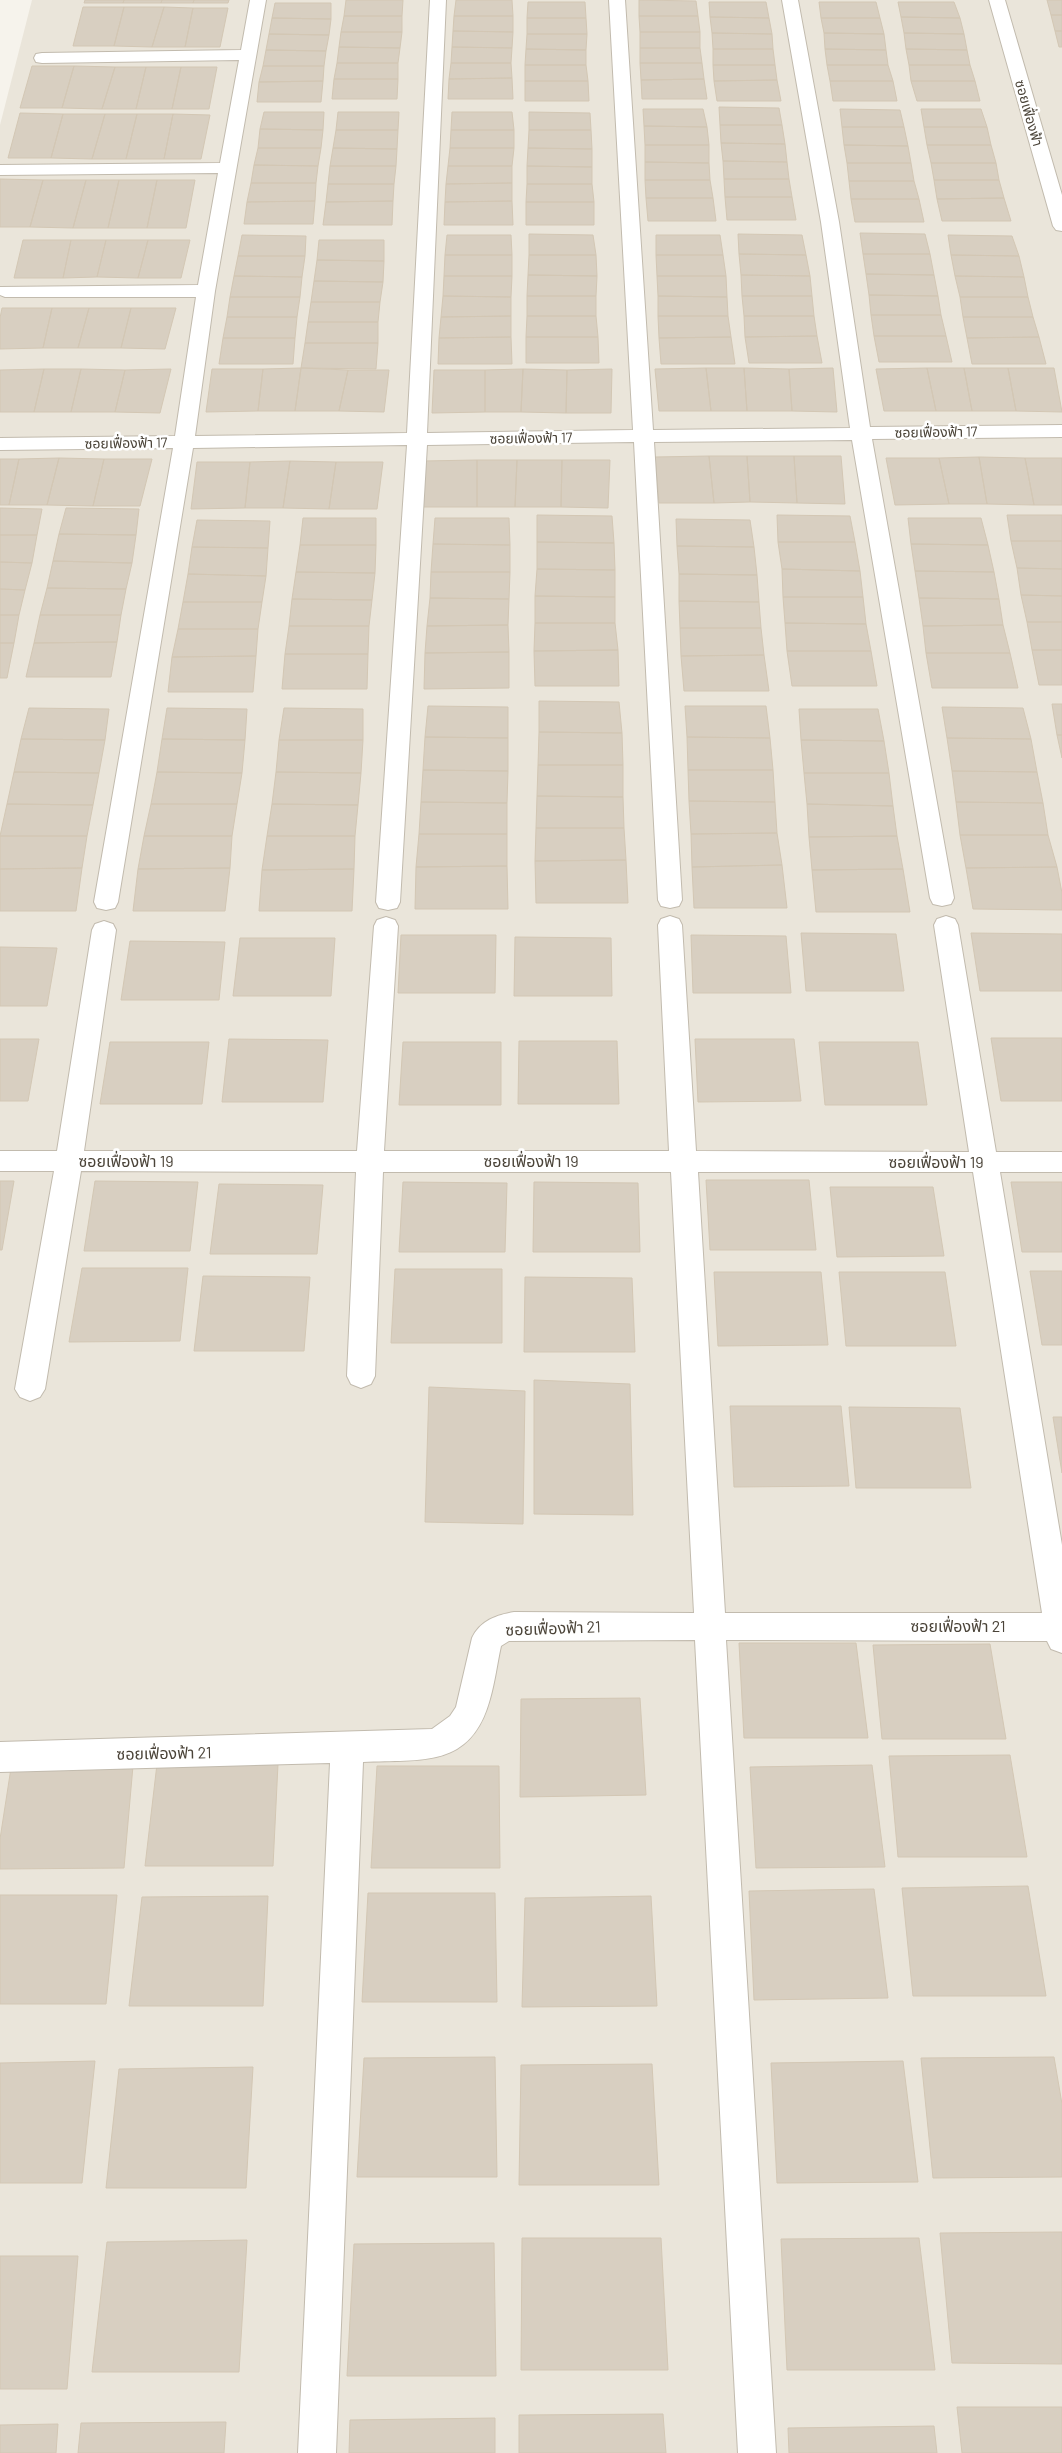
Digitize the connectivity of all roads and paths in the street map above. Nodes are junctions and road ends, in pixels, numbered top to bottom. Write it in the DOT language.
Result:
graph roads {
  1 [pos="258,0"];
  2 [pos="438,0"];
  3 [pos="617,0"];
  4 [pos="790,0"];
  5 [pos="997,0"];
  6 [pos="248,55"];
  7 [pos="42,58"];
  8 [pos="229,168"];
  9 [pos="0,170"];
  10 [pos="1062,226"];
  11 [pos="5,291"];
  12 [pos="206,292"];
  13 [pos="1062,431"];
  14 [pos="861,433"];
  15 [pos="642,436"];
  16 [pos="417,439"];
  17 [pos="184,442"];
  18 [pos="0,444"];
  19 [pos="106,902"];
  20 [pos="104,930"];
  21 [pos="0,1161"];
  22 [pos="69,1161"];
  23 [pos="370,1161"];
  24 [pos="683,1161"];
  25 [pos="984,1162"];
  26 [pos="1062,1162"];
  27 [pos="361,1376"];
  28 [pos="30,1389"];
  29 [pos="710,1626"];
  30 [pos="1061,1631"];
  31 [pos="347,1748"];
  32 [pos="0,1757"];
  33 [pos="317,2453"];
  34 [pos="757,2453"];
  1 -- 6 [label="street"];
  2 -- 16 [label="street"];
  3 -- 15 [label="street"];
  4 -- 14 [label="street"];
  5 -- 10 [label="street, ซอยเฟื่องฟ้า"];
  6 -- 7 [label="street"];
  6 -- 8 [label="street"];
  8 -- 9 [label="street"];
  8 -- 12 [label="street"];
  11 -- 12 [label="street"];
  12 -- 17 [label="street"];
  13 -- 14 [label="street, ซอยเฟื่องฟ้า 17"];
  14 -- 15 [label="street, ซอยเฟื่องฟ้า 17"];
  14 -- 25 [label="street"];
  15 -- 16 [label="street, ซอยเฟื่องฟ้า 17"];
  15 -- 24 [label="street"];
  16 -- 17 [label="street, ซอยเฟื่องฟ้า 17"];
  16 -- 23 [label="street"];
  17 -- 18 [label="street, ซอยเฟื่องฟ้า 17"];
  17 -- 19 [label="street"];
  20 -- 22 [label="street"];
  21 -- 22 [label="street, ซอยเฟื่องฟ้า 19"];
  22 -- 23 [label="street, ซอยเฟื่องฟ้า 19"];
  22 -- 28 [label="street"];
  23 -- 24 [label="street, ซอยเฟื่องฟ้า 19"];
  23 -- 27 [label="street"];
  24 -- 25 [label="street, ซอยเฟื่องฟ้า 19"];
  24 -- 29 [label="street"];
  25 -- 26 [label="street, ซอยเฟื่องฟ้า 19"];
  25 -- 30 [label="street"];
  29 -- 30 [label="street, ซอยเฟื่องฟ้า 21"];
  29 -- 31 [label="street, ซอยเฟื่องฟ้า 21"];
  29 -- 34 [label="street"];
  31 -- 32 [label="street, ซอยเฟื่องฟ้า 21"];
  31 -- 33 [label="street"];
}
